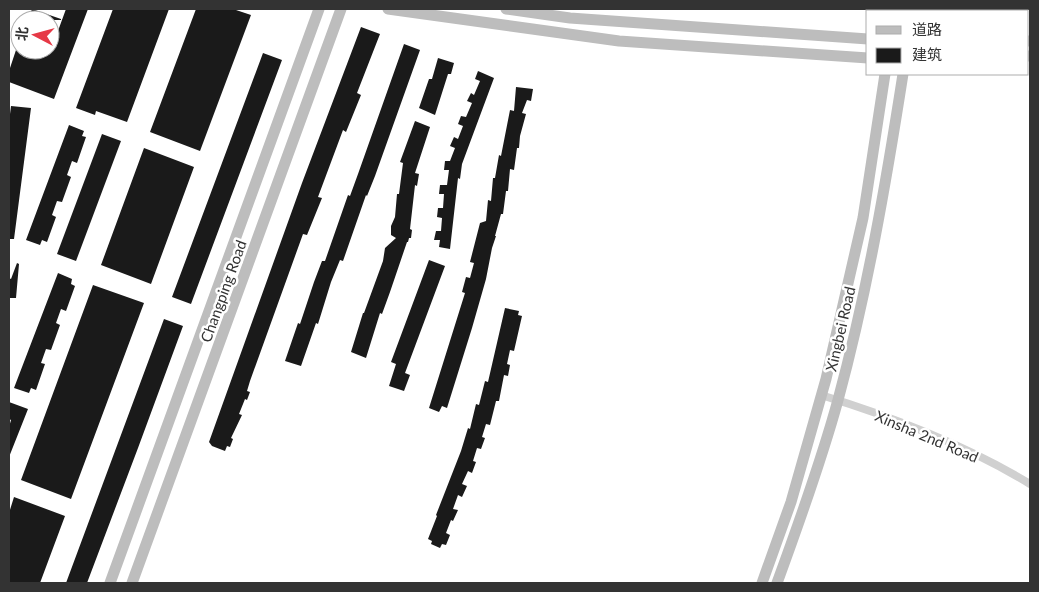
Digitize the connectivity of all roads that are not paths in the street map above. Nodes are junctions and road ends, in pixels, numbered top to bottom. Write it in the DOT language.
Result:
graph roads {
  1 [pos="319,9"];
  2 [pos="342,9"];
  3 [pos="388,9"];
  4 [pos="506,9"];
  5 [pos="866,39"];
  6 [pos="866,58"];
  7 [pos="885,75"];
  8 [pos="903,75"];
  9 [pos="821,395"];
  10 [pos="838,400"];
  11 [pos="1030,484"];
  12 [pos="110,583"];
  13 [pos="132,583"];
  14 [pos="762,583"];
  15 [pos="777,583"];
  1 -- 12 [label="street, Changping Road"];
  2 -- 13 [label="street, Changping Road"];
  3 -- 6 [label="street"];
  4 -- 5 [label="street"];
  7 -- 9 [label="street, Xingbei Road"];
  8 -- 10 [label="street, Xingbei Road"];
  9 -- 10 [label="street, Xinsha 2nd Road"];
  9 -- 14 [label="street, Xingbei Road"];
  10 -- 11 [label="street, Xinsha 2nd Road"];
  10 -- 15 [label="street, Xingbei Road"];
}
